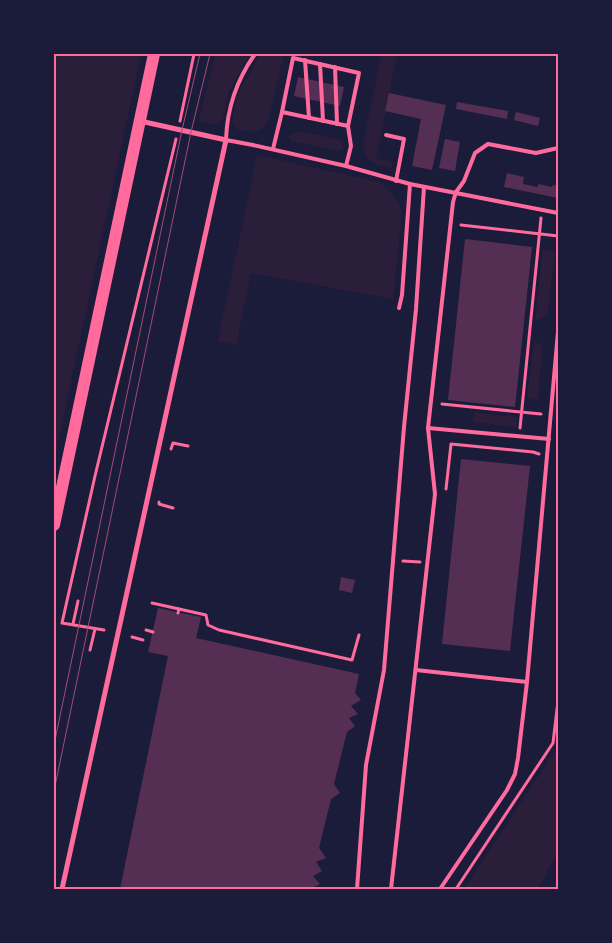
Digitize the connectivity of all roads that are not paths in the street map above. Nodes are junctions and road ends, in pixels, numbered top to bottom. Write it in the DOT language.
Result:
graph roads {
  1 [pos="154,54"];
  2 [pos="254,54"];
  3 [pos="305,60"];
  4 [pos="320,64"];
  5 [pos="335,67"];
  6 [pos="282,112"];
  7 [pos="309,118"];
  8 [pos="140,121"];
  9 [pos="323,121"];
  10 [pos="337,124"];
  11 [pos="348,126"];
  12 [pos="386,135"];
  13 [pos="226,140"];
  14 [pos="558,148"];
  15 [pos="273,149"];
  16 [pos="346,166"];
  17 [pos="396,181"];
  18 [pos="410,184"];
  19 [pos="424,187"];
  20 [pos="456,192"];
  21 [pos="558,213"];
  22 [pos="399,308"];
  23 [pos="558,332"];
  24 [pos="428,428"];
  25 [pos="550,439"];
  26 [pos="54,525"];
  27 [pos="416,670"];
  28 [pos="527,682"];
  29 [pos="62,889"];
  30 [pos="357,889"];
  31 [pos="391,889"];
  32 [pos="440,889"];
  1 -- 8 [label="main road"];
  2 -- 13 [label="lane"];
  3 -- 4 [label="lane"];
  3 -- 6 [label="lane"];
  3 -- 7 [label="lane"];
  4 -- 5 [label="lane"];
  4 -- 9 [label="lane"];
  5 -- 10 [label="lane"];
  5 -- 11 [label="lane"];
  6 -- 7 [label="lane"];
  6 -- 15 [label="lane"];
  7 -- 9 [label="lane"];
  8 -- 13 [label="street"];
  8 -- 26 [label="main road"];
  9 -- 10 [label="lane"];
  10 -- 11 [label="lane"];
  11 -- 16 [label="lane"];
  12 -- 17 [label="lane"];
  13 -- 15 [label="lane"];
  13 -- 29 [label="street"];
  14 -- 20 [label="lane"];
  15 -- 16 [label="lane"];
  16 -- 17 [label="lane"];
  17 -- 18 [label="lane"];
  18 -- 19 [label="lane"];
  18 -- 22 [label="lane"];
  19 -- 20 [label="lane"];
  19 -- 30 [label="lane"];
  20 -- 21 [label="lane"];
  20 -- 24 [label="lane"];
  23 -- 25 [label="lane"];
  24 -- 25 [label="lane"];
  24 -- 27 [label="lane"];
  25 -- 28 [label="lane"];
  27 -- 28 [label="lane"];
  27 -- 31 [label="lane"];
  28 -- 32 [label="lane"];
}
